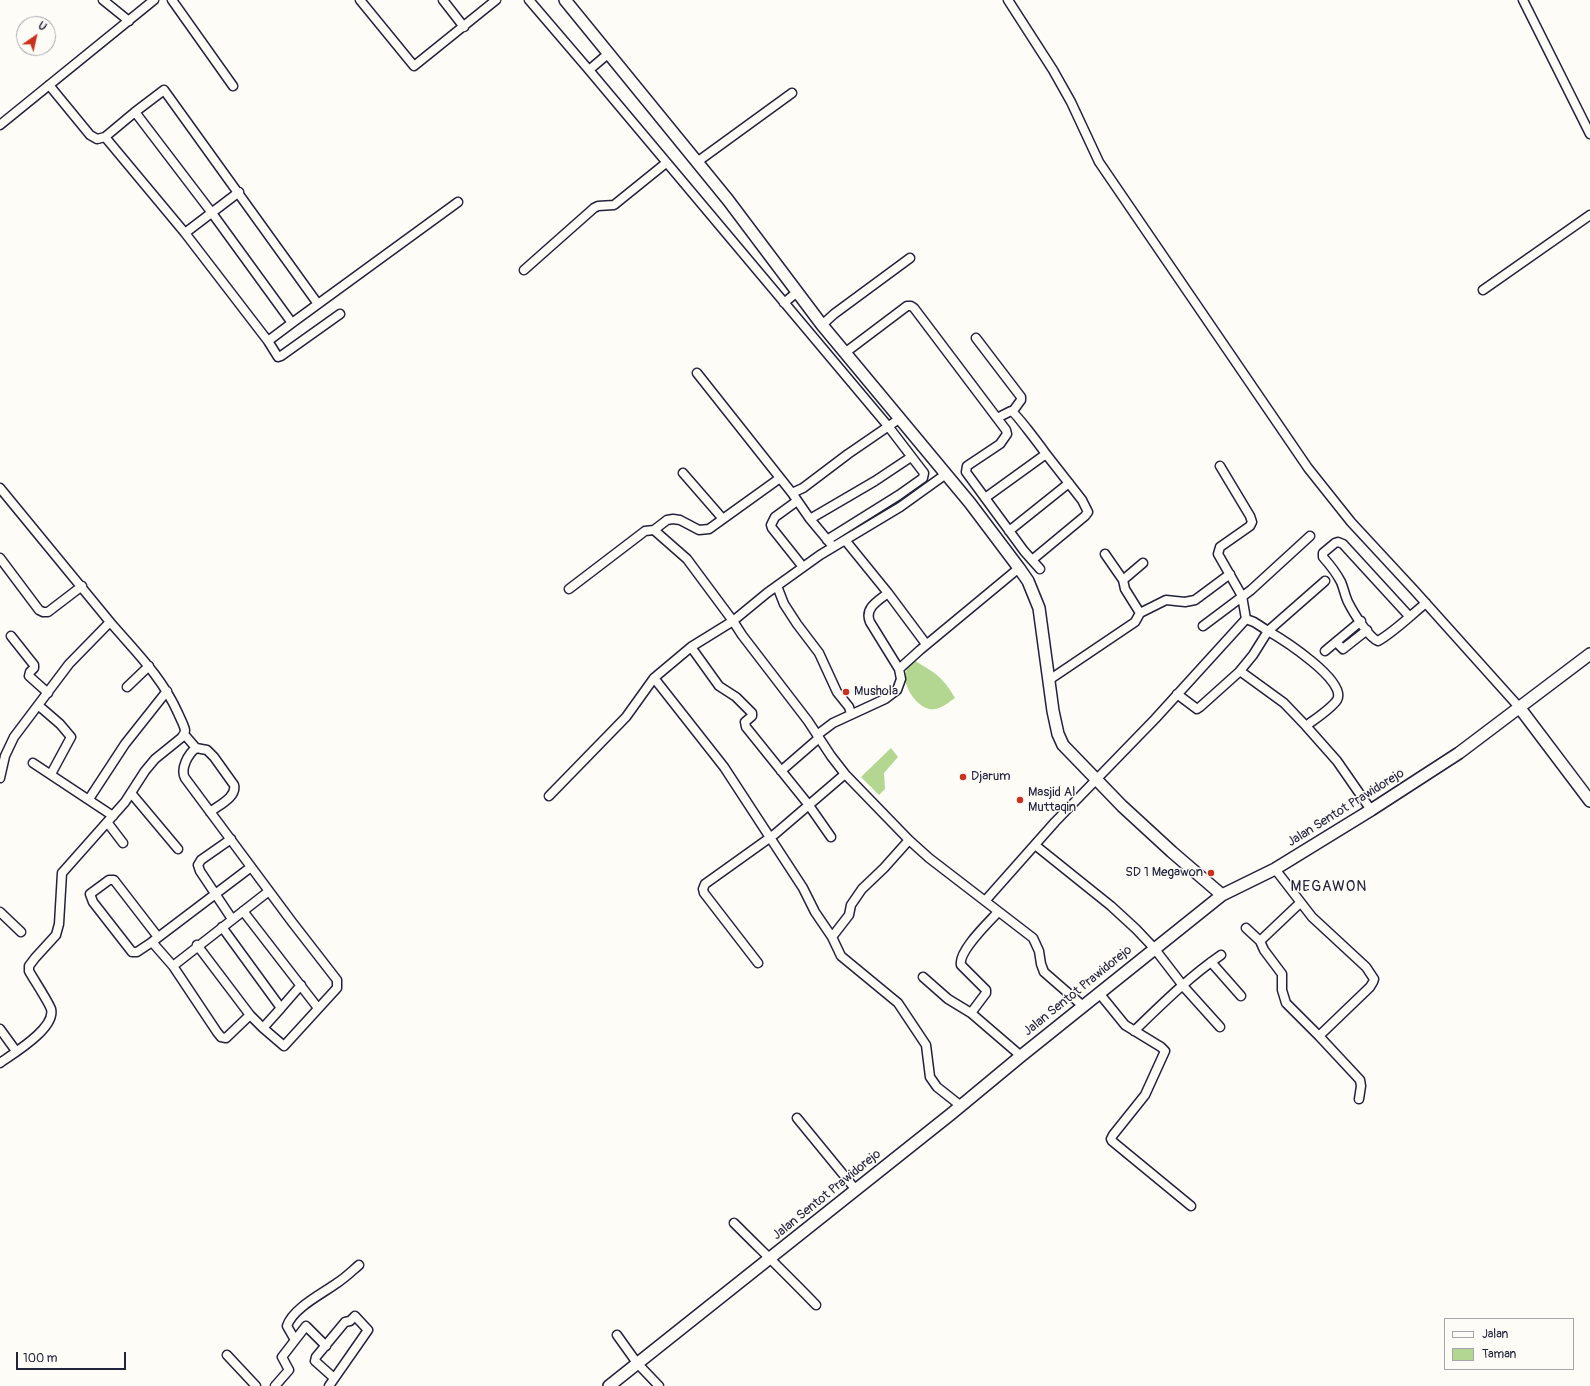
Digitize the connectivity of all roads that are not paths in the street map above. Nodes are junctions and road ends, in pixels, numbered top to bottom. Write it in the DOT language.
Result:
graph roads {
  1 [pos="103,0"];
  2 [pos="154,0"];
  3 [pos="172,0"];
  4 [pos="360,0"];
  5 [pos="443,0"];
  6 [pos="496,0"];
  7 [pos="529,0"];
  8 [pos="565,0"];
  9 [pos="1008,0"];
  10 [pos="1523,0"];
  11 [pos="129,21"];
  12 [pos="464,27"];
  13 [pos="598,62"];
  14 [pos="49,85"];
  15 [pos="233,86"];
  16 [pos="792,93"];
  17 [pos="135,112"];
  18 [pos="0,125"];
  19 [pos="1590,134"];
  20 [pos="105,137"];
  21 [pos="697,162"];
  22 [pos="666,163"];
  23 [pos="238,192"];
  24 [pos="458,202"];
  25 [pos="212,213"];
  26 [pos="1590,215"];
  27 [pos="185,233"];
  28 [pos="910,258"];
  29 [pos="524,270"];
  30 [pos="1483,290"];
  31 [pos="797,292"];
  32 [pos="784,303"];
  33 [pos="318,304"];
  34 [pos="340,314"];
  35 [pos="292,323"];
  36 [pos="824,324"];
  37 [pos="976,338"];
  38 [pos="268,341"];
  39 [pos="848,350"];
  40 [pos="856,365"];
  41 [pos="697,373"];
  42 [pos="844,375"];
  43 [pos="1013,411"];
  44 [pos="997,418"];
  45 [pos="899,419"];
  46 [pos="888,426"];
  47 [pos="1046,454"];
  48 [pos="911,457"];
  49 [pos="1220,466"];
  50 [pos="683,473"];
  51 [pos="946,474"];
  52 [pos="780,478"];
  53 [pos="1069,483"];
  54 [pos="973,487"];
  55 [pos="0,488"];
  56 [pos="792,493"];
  57 [pos="963,494"];
  58 [pos="984,498"];
  59 [pos="797,501"];
  60 [pos="990,518"];
  61 [pos="723,519"];
  62 [pos="810,519"];
  63 [pos="654,530"];
  64 [pos="1009,531"];
  65 [pos="1310,536"];
  66 [pos="845,540"];
  67 [pos="830,543"];
  68 [pos="1106,554"];
  69 [pos="0,558"];
  70 [pos="1032,560"];
  71 [pos="1144,563"];
  72 [pos="803,567"];
  73 [pos="1019,568"];
  74 [pos="1040,569"];
  75 [pos="1230,574"];
  76 [pos="1123,580"];
  77 [pos="1325,581"];
  78 [pos="82,586"];
  79 [pos="777,586"];
  80 [pos="569,589"];
  81 [pos="888,593"];
  82 [pos="1242,596"];
  83 [pos="1426,603"];
  84 [pos="1140,613"];
  85 [pos="1409,616"];
  86 [pos="1246,619"];
  87 [pos="733,621"];
  88 [pos="110,622"];
  89 [pos="1360,622"];
  90 [pos="1203,626"];
  91 [pos="1367,630"];
  92 [pos="1268,631"];
  93 [pos="11,636"];
  94 [pos="1336,642"];
  95 [pos="926,644"];
  96 [pos="692,647"];
  97 [pos="1325,652"];
  98 [pos="1590,654"];
  99 [pos="149,666"];
  100 [pos="899,669"];
  101 [pos="1240,671"];
  102 [pos="654,678"];
  103 [pos="1049,680"];
  104 [pos="127,687"];
  105 [pos="167,692"];
  106 [pos="48,693"];
  107 [pos="1177,694"];
  108 [pos="38,706"];
  109 [pos="1519,707"];
  110 [pos="851,714"];
  111 [pos="1306,726"];
  112 [pos="184,734"];
  113 [pos="818,736"];
  114 [pos="196,748"];
  115 [pos="33,763"];
  116 [pos="781,771"];
  117 [pos="51,774"];
  118 [pos="845,774"];
  119 [pos="0,778"];
  120 [pos="1096,779"];
  121 [pos="130,794"];
  122 [pos="549,796"];
  123 [pos="89,799"];
  124 [pos="1590,802"];
  125 [pos="808,804"];
  126 [pos="1371,810"];
  127 [pos="210,812"];
  128 [pos="110,819"];
  129 [pos="770,837"];
  130 [pos="831,837"];
  131 [pos="231,839"];
  132 [pos="909,840"];
  133 [pos="123,843"];
  134 [pos="1035,844"];
  135 [pos="178,849"];
  136 [pos="251,867"];
  137 [pos="1275,870"];
  138 [pos="269,891"];
  139 [pos="215,894"];
  140 [pos="1222,895"];
  141 [pos="985,901"];
  142 [pos="1300,903"];
  143 [pos="243,911"];
  144 [pos="0,912"];
  145 [pos="998,912"];
  146 [pos="232,919"];
  147 [pos="222,927"];
  148 [pos="1246,928"];
  149 [pos="21,932"];
  150 [pos="832,937"];
  151 [pos="155,939"];
  152 [pos="1260,941"];
  153 [pos="197,945"];
  154 [pos="1154,948"];
  155 [pos="1221,954"];
  156 [pos="1211,962"];
  157 [pos="758,963"];
  158 [pos="173,966"];
  159 [pos="923,977"];
  160 [pos="301,985"];
  161 [pos="1182,985"];
  162 [pos="1099,993"];
  163 [pos="1241,996"];
  164 [pos="1083,1006"];
  165 [pos="281,1008"];
  166 [pos="318,1008"];
  167 [pos="971,1013"];
  168 [pos="250,1015"];
  169 [pos="1220,1027"];
  170 [pos="0,1028"];
  171 [pos="263,1028"];
  172 [pos="1134,1031"];
  173 [pos="1319,1036"];
  174 [pos="16,1051"];
  175 [pos="1021,1056"];
  176 [pos="0,1063"];
  177 [pos="1359,1099"];
  178 [pos="961,1106"];
  179 [pos="797,1118"];
  180 [pos="856,1190"];
  181 [pos="1190,1206"];
  182 [pos="734,1223"];
  183 [pos="770,1259"];
  184 [pos="359,1265"];
  185 [pos="816,1305"];
  186 [pos="617,1335"];
  187 [pos="295,1340"];
  188 [pos="326,1346"];
  189 [pos="227,1356"];
  190 [pos="637,1363"];
  191 [pos="334,1378"];
  192 [pos="256,1386"];
  193 [pos="275,1386"];
  194 [pos="329,1386"];
  195 [pos="609,1386"];
  196 [pos="658,1386"];
  1 -- 11 [label="street"];
  2 -- 11 [label="street"];
  3 -- 15 [label="street"];
  4 -- 12 [label="street"];
  5 -- 12 [label="street"];
  6 -- 12 [label="street"];
  7 -- 13 [label="street"];
  8 -- 13 [label="street"];
  9 -- 83 [label="street"];
  10 -- 19 [label="street"];
  11 -- 14 [label="street"];
  13 -- 21 [label="street"];
  13 -- 22 [label="street"];
  14 -- 18 [label="street"];
  14 -- 20 [label="street"];
  16 -- 21 [label="street"];
  17 -- 20 [label="street"];
  17 -- 23 [label="street"];
  17 -- 25 [label="street"];
  20 -- 27 [label="street"];
  21 -- 31 [label="street"];
  22 -- 29 [label="street"];
  22 -- 32 [label="street"];
  23 -- 25 [label="street"];
  23 -- 33 [label="street"];
  24 -- 33 [label="street"];
  25 -- 27 [label="street"];
  25 -- 35 [label="street"];
  26 -- 30 [label="street"];
  27 -- 38 [label="street"];
  28 -- 36 [label="street"];
  31 -- 32 [label="street"];
  31 -- 36 [label="street"];
  32 -- 42 [label="street"];
  33 -- 35 [label="street"];
  34 -- 38 [label="street"];
  35 -- 38 [label="street"];
  36 -- 39 [label="street"];
  37 -- 43 [label="street"];
  39 -- 40 [label="street"];
  39 -- 44 [label="street"];
  40 -- 42 [label="street"];
  40 -- 45 [label="street"];
  41 -- 52 [label="street"];
  42 -- 46 [label="street"];
  43 -- 44 [label="street"];
  43 -- 47 [label="street"];
  44 -- 54 [label="street"];
  45 -- 46 [label="street"];
  45 -- 51 [label="street"];
  46 -- 48 [label="street"];
  46 -- 56 [label="street"];
  47 -- 53 [label="street"];
  47 -- 58 [label="street"];
  48 -- 62 [label="street"];
  48 -- 67 [label="street"];
  49 -- 75 [label="street"];
  50 -- 61 [label="street"];
  51 -- 57 [label="street"];
  51 -- 66 [label="street"];
  52 -- 56 [label="street"];
  52 -- 61 [label="street"];
  53 -- 64 [label="street"];
  53 -- 70 [label="street"];
  54 -- 57 [label="street"];
  54 -- 58 [label="street"];
  55 -- 78 [label="street"];
  56 -- 59 [label="street"];
  57 -- 60 [label="street"];
  58 -- 60 [label="street"];
  59 -- 62 [label="street"];
  59 -- 72 [label="street"];
  60 -- 64 [label="street"];
  60 -- 73 [label="street"];
  61 -- 63 [label="street"];
  62 -- 67 [label="street"];
  63 -- 80 [label="street"];
  63 -- 87 [label="street"];
  64 -- 70 [label="street"];
  65 -- 82 [label="street"];
  66 -- 67 [label="street"];
  66 -- 81 [label="street"];
  67 -- 72 [label="street"];
  68 -- 76 [label="street"];
  69 -- 78 [label="street"];
  70 -- 74 [label="street"];
  71 -- 76 [label="street"];
  72 -- 79 [label="street"];
  73 -- 95 [label="street"];
  73 -- 103 [label="street"];
  75 -- 82 [label="street"];
  75 -- 84 [label="street"];
  76 -- 84 [label="street"];
  77 -- 92 [label="street"];
  78 -- 88 [label="street"];
  79 -- 87 [label="street"];
  79 -- 110 [label="street"];
  81 -- 95 [label="street"];
  81 -- 100 [label="street"];
  82 -- 86 [label="street"];
  82 -- 90 [label="street"];
  83 -- 85 [label="street"];
  83 -- 109 [label="street"];
  84 -- 103 [label="street"];
  85 -- 89 [label="street"];
  85 -- 91 [label="street"];
  86 -- 92 [label="street"];
  86 -- 107 [label="street"];
  87 -- 96 [label="street"];
  87 -- 113 [label="street"];
  88 -- 99 [label="street"];
  88 -- 106 [label="street"];
  89 -- 91 [label="street"];
  89 -- 94 [label="street"];
  91 -- 94 [label="street"];
  92 -- 101 [label="street"];
  92 -- 111 [label="street"];
  93 -- 106 [label="street"];
  94 -- 97 [label="street"];
  95 -- 100 [label="street"];
  96 -- 102 [label="street"];
  96 -- 116 [label="street"];
  98 -- 109 [label="street, Jalan Sentot Prawidorejo"];
  99 -- 104 [label="street"];
  99 -- 105 [label="street"];
  100 -- 110 [label="street"];
  101 -- 107 [label="street"];
  101 -- 111 [label="street"];
  102 -- 122 [label="street"];
  102 -- 129 [label="street"];
  103 -- 120 [label="street"];
  105 -- 112 [label="street"];
  105 -- 123 [label="street"];
  106 -- 108 [label="street"];
  107 -- 120 [label="street"];
  108 -- 117 [label="street"];
  108 -- 119 [label="street"];
  109 -- 124 [label="street"];
  109 -- 126 [label="street, Jalan Sentot Prawidorejo"];
  110 -- 113 [label="street"];
  111 -- 126 [label="street"];
  112 -- 114 [label="street"];
  112 -- 121 [label="street"];
  113 -- 116 [label="street"];
  113 -- 118 [label="street"];
  114 -- 127 [label="street"];
  114 -- 127 [label="street"];
  115 -- 117 [label="street"];
  116 -- 125 [label="street"];
  117 -- 123 [label="street"];
  118 -- 125 [label="street"];
  118 -- 132 [label="street"];
  120 -- 134 [label="street"];
  120 -- 140 [label="street"];
  121 -- 128 [label="street"];
  121 -- 135 [label="street"];
  123 -- 128 [label="street"];
  125 -- 129 [label="street"];
  125 -- 130 [label="street"];
  126 -- 137 [label="street, Jalan Sentot Prawidorejo"];
  127 -- 131 [label="street"];
  128 -- 133 [label="street"];
  128 -- 174 [label="street"];
  129 -- 150 [label="street"];
  129 -- 157 [label="street"];
  131 -- 136 [label="street"];
  131 -- 139 [label="street"];
  132 -- 141 [label="street"];
  132 -- 150 [label="street"];
  134 -- 141 [label="street"];
  134 -- 154 [label="street"];
  136 -- 138 [label="street"];
  136 -- 139 [label="street"];
  137 -- 140 [label="street, Jalan Sentot Prawidorejo"];
  137 -- 142 [label="street"];
  138 -- 143 [label="street"];
  138 -- 166 [label="street"];
  139 -- 146 [label="street"];
  139 -- 151 [label="street"];
  140 -- 154 [label="street, Jalan Sentot Prawidorejo"];
  141 -- 145 [label="street"];
  142 -- 152 [label="street"];
  142 -- 173 [label="street"];
  143 -- 146 [label="street"];
  143 -- 160 [label="street"];
  144 -- 149 [label="street"];
  145 -- 164 [label="street"];
  145 -- 167 [label="street"];
  146 -- 147 [label="street"];
  147 -- 153 [label="street"];
  147 -- 165 [label="street"];
  148 -- 152 [label="street"];
  150 -- 178 [label="street"];
  151 -- 151 [label="street"];
  151 -- 158 [label="street"];
  152 -- 173 [label="street"];
  153 -- 158 [label="street"];
  153 -- 168 [label="street"];
  154 -- 161 [label="street"];
  154 -- 162 [label="street, Jalan Sentot Prawidorejo"];
  155 -- 156 [label="street"];
  156 -- 161 [label="street"];
  156 -- 163 [label="street"];
  158 -- 168 [label="street"];
  159 -- 167 [label="street"];
  160 -- 165 [label="street"];
  160 -- 166 [label="street"];
  161 -- 169 [label="street"];
  161 -- 172 [label="street"];
  162 -- 164 [label="street, Jalan Sentot Prawidorejo"];
  162 -- 172 [label="street"];
  164 -- 175 [label="street, Jalan Sentot Prawidorejo"];
  165 -- 171 [label="street"];
  166 -- 171 [label="street"];
  167 -- 175 [label="street"];
  168 -- 171 [label="street"];
  170 -- 174 [label="street"];
  172 -- 181 [label="street"];
  173 -- 177 [label="street"];
  174 -- 176 [label="street"];
  175 -- 178 [label="street, Jalan Sentot Prawidorejo"];
  178 -- 180 [label="street, Jalan Sentot Prawidorejo"];
  179 -- 180 [label="street"];
  180 -- 183 [label="street, Jalan Sentot Prawidorejo"];
  182 -- 183 [label="street"];
  183 -- 185 [label="street"];
  183 -- 190 [label="street, Jalan Sentot Prawidorejo"];
  184 -- 187 [label="street"];
  186 -- 190 [label="street"];
  187 -- 188 [label="street"];
  187 -- 193 [label="street"];
  188 -- 191 [label="street"];
  188 -- 191 [label="street"];
  189 -- 192 [label="street"];
  190 -- 195 [label="street, Jalan Sentot Prawidorejo"];
  190 -- 196 [label="street"];
  191 -- 194 [label="street"];
}
